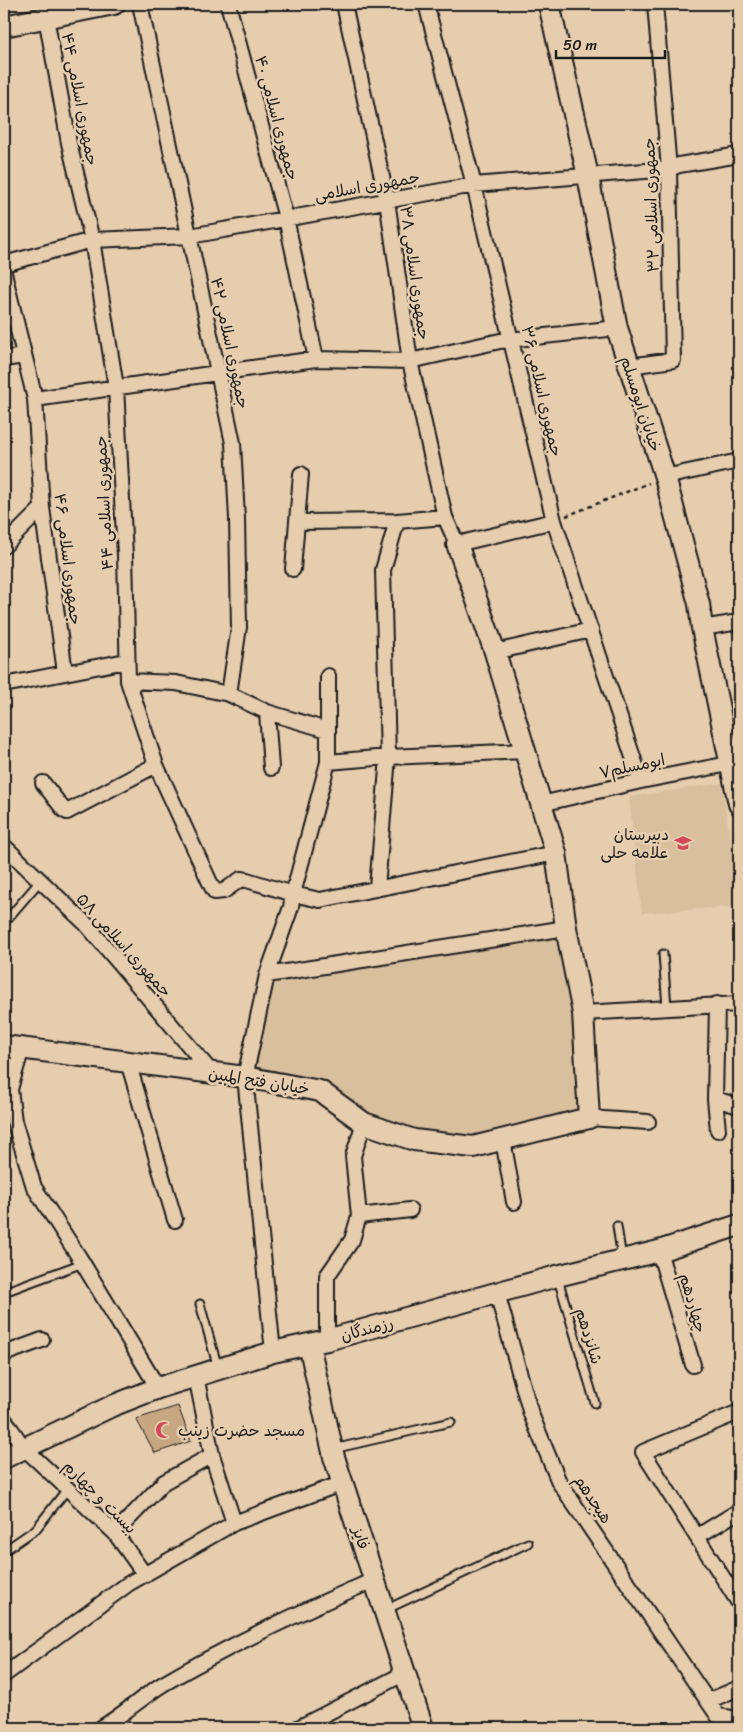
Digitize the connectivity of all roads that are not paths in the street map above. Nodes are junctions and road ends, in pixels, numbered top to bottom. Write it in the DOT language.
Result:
graph roads {
  1 [pos="114,4"];
  2 [pos="140,4"];
  3 [pos="228,4"];
  4 [pos="344,4"];
  5 [pos="426,4"];
  6 [pos="549,4"];
  7 [pos="654,4"];
  8 [pos="46,17"];
  9 [pos="4,26"];
  10 [pos="739,155"];
  11 [pos="669,169"];
  12 [pos="588,176"];
  13 [pos="474,185"];
  14 [pos="387,200"];
  15 [pos="286,218"];
  16 [pos="190,236"];
  17 [pos="92,240"];
  18 [pos="4,264"];
  19 [pos="4,274"];
  20 [pos="617,328"];
  21 [pos="512,340"];
  22 [pos="24,356"];
  23 [pos="4,359"];
  24 [pos="316,359"];
  25 [pos="410,361"];
  26 [pos="628,366"];
  27 [pos="218,373"];
  28 [pos="116,387"];
  29 [pos="35,399"];
  30 [pos="739,461"];
  31 [pos="301,474"];
  32 [pos="665,477"];
  33 [pos="42,508"];
  34 [pos="445,517"];
  35 [pos="396,521"];
  36 [pos="554,521"];
  37 [pos="297,522"];
  38 [pos="457,544"];
  39 [pos="4,546"];
  40 [pos="293,569"];
  41 [pos="739,622"];
  42 [pos="702,628"];
  43 [pos="591,630"];
  44 [pos="495,652"];
  45 [pos="126,661"];
  46 [pos="65,672"];
  47 [pos="328,676"];
  48 [pos="128,682"];
  49 [pos="4,684"];
  50 [pos="229,694"];
  51 [pos="267,712"];
  52 [pos="327,730"];
  53 [pos="525,752"];
  54 [pos="388,757"];
  55 [pos="328,762"];
  56 [pos="735,762"];
  57 [pos="156,766"];
  58 [pos="270,768"];
  59 [pos="641,781"];
  60 [pos="44,783"];
  61 [pos="541,804"];
  62 [pos="739,804"];
  63 [pos="4,846"];
  64 [pos="556,853"];
  65 [pos="40,881"];
  66 [pos="377,888"];
  67 [pos="292,894"];
  68 [pos="4,923"];
  69 [pos="566,928"];
  70 [pos="663,954"];
  71 [pos="266,975"];
  72 [pos="717,1004"];
  73 [pos="739,1004"];
  74 [pos="667,1008"];
  75 [pos="583,1013"];
  76 [pos="13,1047"];
  77 [pos="128,1062"];
  78 [pos="212,1073"];
  79 [pos="245,1077"];
  80 [pos="715,1099"];
  81 [pos="739,1106"];
  82 [pos="589,1118"];
  83 [pos="648,1122"];
  84 [pos="364,1123"];
  85 [pos="718,1130"];
  86 [pos="504,1140"];
  87 [pos="514,1202"];
  88 [pos="410,1210"];
  89 [pos="359,1216"];
  90 [pos="175,1220"];
  91 [pos="739,1225"];
  92 [pos="616,1226"];
  93 [pos="659,1251"];
  94 [pos="622,1260"];
  95 [pos="83,1264"];
  96 [pos="557,1276"];
  97 [pos="4,1292"];
  98 [pos="497,1293"];
  99 [pos="200,1304"];
  100 [pos="42,1340"];
  101 [pos="318,1342"];
  102 [pos="272,1352"];
  103 [pos="4,1354"];
  104 [pos="692,1364"];
  105 [pos="218,1369"];
  106 [pos="196,1376"];
  107 [pos="158,1388"];
  108 [pos="595,1403"];
  109 [pos="739,1412"];
  110 [pos="4,1419"];
  111 [pos="451,1422"];
  112 [pos="24,1448"];
  113 [pos="333,1449"];
  114 [pos="212,1455"];
  115 [pos="4,1458"];
  116 [pos="343,1483"];
  117 [pos="68,1488"];
  118 [pos="739,1511"];
  119 [pos="234,1523"];
  120 [pos="115,1533"];
  121 [pos="698,1536"];
  122 [pos="528,1542"];
  123 [pos="4,1551"];
  124 [pos="145,1574"];
  125 [pos="374,1580"];
  126 [pos="739,1604"];
  127 [pos="384,1610"];
  128 [pos="405,1673"];
  129 [pos="4,1675"];
  130 [pos="739,1688"];
  131 [pos="708,1701"];
  132 [pos="739,1719"];
  133 [pos="739,1724"];
  134 [pos="101,1728"];
  135 [pos="298,1728"];
  136 [pos="423,1728"];
  137 [pos="731,1728"];
  1 -- 8 [label="street"];
  2 -- 16 [label="street, جمهوری اسلامی ۴۲"];
  3 -- 15 [label="street, جمهوری اسلامی ۴۰"];
  4 -- 14 [label="street, جمهوری اسلامی ۳۸"];
  5 -- 13 [label="street, جمهوری اسلامی ۳۶"];
  6 -- 12 [label="street, خیابان ابومسلم"];
  7 -- 11 [label="street, جمهوری اسلامی ۳۲"];
  8 -- 9 [label="street"];
  8 -- 17 [label="street, جمهوری اسلامی ۴۴"];
  10 -- 11 [label="street, جمهوری اسلامی"];
  11 -- 12 [label="street, جمهوری اسلامی"];
  11 -- 26 [label="street, جمهوری اسلامی ۳۲"];
  12 -- 13 [label="street, جمهوری اسلامی"];
  12 -- 20 [label="street, خیابان ابومسلم"];
  13 -- 14 [label="street, جمهوری اسلامی"];
  13 -- 21 [label="street, جمهوری اسلامی ۳۶"];
  14 -- 15 [label="street, جمهوری اسلامی"];
  14 -- 25 [label="street, جمهوری اسلامی ۳۸"];
  15 -- 16 [label="street, جمهوری اسلامی"];
  15 -- 24 [label="street, جمهوری اسلامی ۴۰"];
  16 -- 17 [label="street, جمهوری اسلامی"];
  16 -- 27 [label="street, جمهوری اسلامی ۴۲"];
  17 -- 18 [label="street, جمهوری اسلامی"];
  17 -- 28 [label="street, جمهوری اسلامی ۴۴"];
  19 -- 22 [label="street, جمهوری اسلامی ۴۶"];
  20 -- 21 [label="street"];
  20 -- 26 [label="street, خیابان ابومسلم"];
  21 -- 25 [label="street"];
  21 -- 36 [label="street, جمهوری اسلامی ۳۶"];
  22 -- 23 [label="street"];
  22 -- 29 [label="street, جمهوری اسلامی ۴۶"];
  24 -- 25 [label="street"];
  24 -- 27 [label="street"];
  25 -- 34 [label="street, جمهوری اسلامی ۳۸"];
  26 -- 32 [label="street, خیابان ابومسلم"];
  27 -- 28 [label="street"];
  27 -- 50 [label="street, جمهوری اسلامی ۴۲"];
  28 -- 29 [label="street"];
  28 -- 45 [label="street, جمهوری اسلامی ۴۴"];
  29 -- 33 [label="street, جمهوری اسلامی ۴۶"];
  30 -- 32 [label="street"];
  31 -- 37 [label="street"];
  32 -- 42 [label="street, خیابان ابومسلم"];
  33 -- 39 [label="street"];
  33 -- 46 [label="street, جمهوری اسلامی ۴۶"];
  34 -- 35 [label="street"];
  34 -- 38 [label="street, جمهوری اسلامی ۳۸"];
  35 -- 37 [label="street"];
  35 -- 54 [label="street"];
  36 -- 38 [label="street"];
  36 -- 43 [label="street, جمهوری اسلامی ۳۶"];
  37 -- 40 [label="street"];
  38 -- 44 [label="street"];
  41 -- 42 [label="street"];
  42 -- 56 [label="street, خیابان ابومسلم"];
  43 -- 44 [label="street"];
  43 -- 59 [label="street, جمهوری اسلامی ۳۶"];
  44 -- 53 [label="street"];
  45 -- 46 [label="street"];
  45 -- 48 [label="street, جمهوری اسلامی ۴۴"];
  46 -- 49 [label="street"];
  47 -- 52 [label="street"];
  48 -- 50 [label="street"];
  48 -- 57 [label="street, جمهوری اسلامی ۴۴"];
  50 -- 51 [label="street"];
  51 -- 52 [label="street"];
  51 -- 58 [label="street"];
  52 -- 55 [label="street"];
  53 -- 54 [label="street"];
  53 -- 61 [label="street"];
  54 -- 55 [label="street"];
  54 -- 66 [label="street"];
  55 -- 67 [label="street"];
  56 -- 59 [label="street, ابومسلم۷"];
  56 -- 62 [label="street, خیابان ابومسلم"];
  57 -- 60 [label="street"];
  57 -- 67 [label="street, جمهوری اسلامی ۴۴"];
  59 -- 61 [label="street, ابومسلم۷"];
  61 -- 64 [label="street"];
  63 -- 65 [label="street, جمهوری اسلامی ۵۸"];
  64 -- 66 [label="street"];
  64 -- 69 [label="street"];
  65 -- 68 [label="lane"];
  65 -- 78 [label="street, جمهوری اسلامی ۵۸"];
  66 -- 67 [label="street"];
  67 -- 71 [label="street"];
  69 -- 71 [label="street"];
  69 -- 75 [label="street"];
  70 -- 74 [label="lane"];
  71 -- 79 [label="street"];
  72 -- 73 [label="street"];
  72 -- 74 [label="street"];
  72 -- 80 [label="street"];
  74 -- 75 [label="street"];
  75 -- 82 [label="street"];
  76 -- 77 [label="street, خیابان فتح المبین"];
  76 -- 95 [label="street"];
  77 -- 78 [label="street, خیابان فتح المبین"];
  77 -- 90 [label="street"];
  78 -- 79 [label="street, خیابان فتح المبین"];
  79 -- 84 [label="street, خیابان فتح المبین"];
  79 -- 102 [label="street"];
  80 -- 81 [label="street"];
  80 -- 85 [label="street"];
  82 -- 83 [label="street"];
  82 -- 86 [label="street, خیابان فتح المبین"];
  84 -- 86 [label="street, خیابان فتح المبین"];
  84 -- 89 [label="street"];
  86 -- 87 [label="street"];
  88 -- 89 [label="street"];
  89 -- 101 [label="street"];
  91 -- 93 [label="street, رزمندگان"];
  92 -- 94 [label="lane"];
  93 -- 94 [label="street, رزمندگان"];
  93 -- 104 [label="street, چهاردهم"];
  94 -- 96 [label="street, رزمندگان"];
  95 -- 97 [label="lane"];
  95 -- 107 [label="street"];
  96 -- 98 [label="street, رزمندگان"];
  96 -- 108 [label="lane, شانزدهم"];
  98 -- 101 [label="street, رزمندگان"];
  98 -- 131 [label="street, هیجدهم"];
  99 -- 105 [label="lane"];
  100 -- 103 [label="street"];
  101 -- 102 [label="street, رزمندگان"];
  101 -- 113 [label="street, فایز"];
  102 -- 105 [label="street, رزمندگان"];
  105 -- 106 [label="street, رزمندگان"];
  106 -- 107 [label="street, رزمندگان"];
  106 -- 114 [label="street"];
  107 -- 112 [label="street, رزمندگان"];
  109 -- 121 [label="street"];
  110 -- 112 [label="street, بیست و چهارم"];
  111 -- 113 [label="lane"];
  112 -- 115 [label="street, رزمندگان"];
  112 -- 117 [label="street, بیست و چهارم"];
  113 -- 116 [label="street, فایز"];
  114 -- 119 [label="street"];
  114 -- 120 [label="street"];
  116 -- 119 [label="street"];
  116 -- 125 [label="street, فایز"];
  117 -- 120 [label="street, بیست و چهارم"];
  117 -- 123 [label="lane"];
  118 -- 121 [label="street"];
  119 -- 124 [label="street"];
  120 -- 124 [label="street, بیست و چهارم"];
  121 -- 126 [label="street"];
  122 -- 127 [label="lane"];
  124 -- 129 [label="street"];
  125 -- 127 [label="street, فایز"];
  125 -- 134 [label="street"];
  127 -- 128 [label="street, فایز"];
  128 -- 135 [label="street"];
  128 -- 136 [label="street, فایز"];
  130 -- 131 [label="street"];
  131 -- 132 [label="street, هیجدهم"];
  133 -- 137 [label="street"];
}
